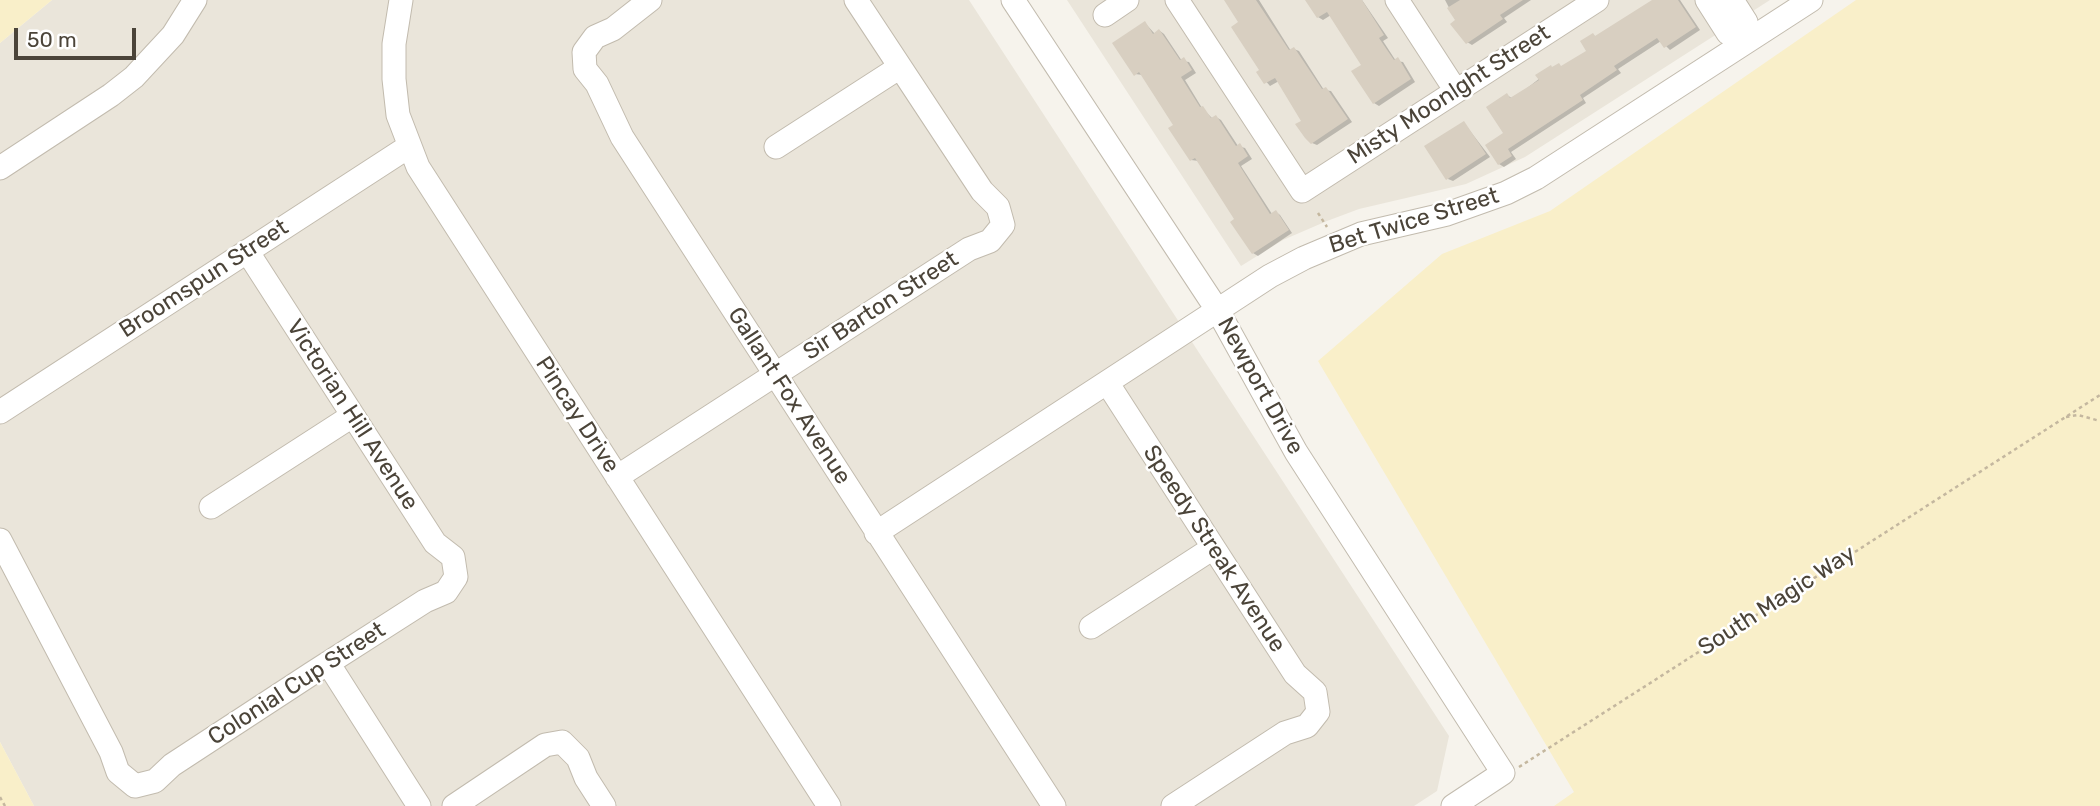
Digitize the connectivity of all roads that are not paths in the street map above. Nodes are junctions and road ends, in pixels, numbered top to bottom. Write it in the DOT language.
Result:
graph roads {
  1 [pos="195,0"];
  2 [pos="401,0"];
  3 [pos="650,0"];
  4 [pos="856,0"];
  5 [pos="1013,0"];
  6 [pos="1127,0"];
  7 [pos="1177,0"];
  8 [pos="1397,0"];
  9 [pos="1597,0"];
  10 [pos="1707,0"];
  11 [pos="1732,0"];
  12 [pos="1811,0"];
  13 [pos="1105,15"];
  14 [pos="1746,42"];
  15 [pos="900,67"];
  16 [pos="1455,91"];
  17 [pos="408,147"];
  18 [pos="776,147"];
  19 [pos="0,168"];
  20 [pos="247,251"];
  21 [pos="1218,311"];
  22 [pos="775,374"];
  23 [pos="1108,384"];
  24 [pos="0,412"];
  25 [pos="352,416"];
  26 [pos="617,477"];
  27 [pos="211,507"];
  28 [pos="876,533"];
  29 [pos="0,540"];
  30 [pos="1213,548"];
  31 [pos="456,577"];
  32 [pos="1091,627"];
  33 [pos="328,663"];
  34 [pos="419,806"];
  35 [pos="454,806"];
  36 [pos="604,806"];
  37 [pos="830,806"];
  38 [pos="1054,806"];
  39 [pos="1173,806"];
  40 [pos="1453,806"];
  1 -- 19 [label="street"];
  2 -- 17 [label="street, Pincay Drive"];
  3 -- 22 [label="street, Gallant Fox Avenue"];
  4 -- 15 [label="street"];
  5 -- 21 [label="street, Newport Drive"];
  6 -- 13 [label="street"];
  7 -- 16 [label="street, Misty Moonlght Street"];
  8 -- 16 [label="street"];
  9 -- 16 [label="street, Misty Moonlght Street"];
  10 -- 14 [label="street"];
  11 -- 14 [label="street"];
  12 -- 14 [label="street, Bet Twice Street"];
  14 -- 21 [label="street, Bet Twice Street"];
  15 -- 18 [label="street"];
  15 -- 22 [label="street, Sir Barton Street"];
  17 -- 20 [label="street, Broomspun Street"];
  17 -- 26 [label="street, Pincay Drive"];
  20 -- 24 [label="street, Broomspun Street"];
  20 -- 25 [label="street, Victorian Hill Avenue"];
  21 -- 23 [label="street, Bet Twice Street"];
  21 -- 40 [label="street, Newport Drive"];
  22 -- 26 [label="street, Sir Barton Street"];
  22 -- 28 [label="street, Gallant Fox Avenue"];
  23 -- 28 [label="street, Bet Twice Street"];
  23 -- 30 [label="street, Speedy Streak Avenue"];
  25 -- 27 [label="street"];
  25 -- 31 [label="street, Victorian Hill Avenue"];
  26 -- 37 [label="street, Pincay Drive"];
  28 -- 38 [label="street, Gallant Fox Avenue"];
  29 -- 33 [label="street, Colonial Cup Street"];
  30 -- 32 [label="street"];
  30 -- 39 [label="street, Speedy Streak Avenue"];
  31 -- 33 [label="street, Colonial Cup Street"];
  33 -- 34 [label="street"];
  35 -- 36 [label="street"];
}
